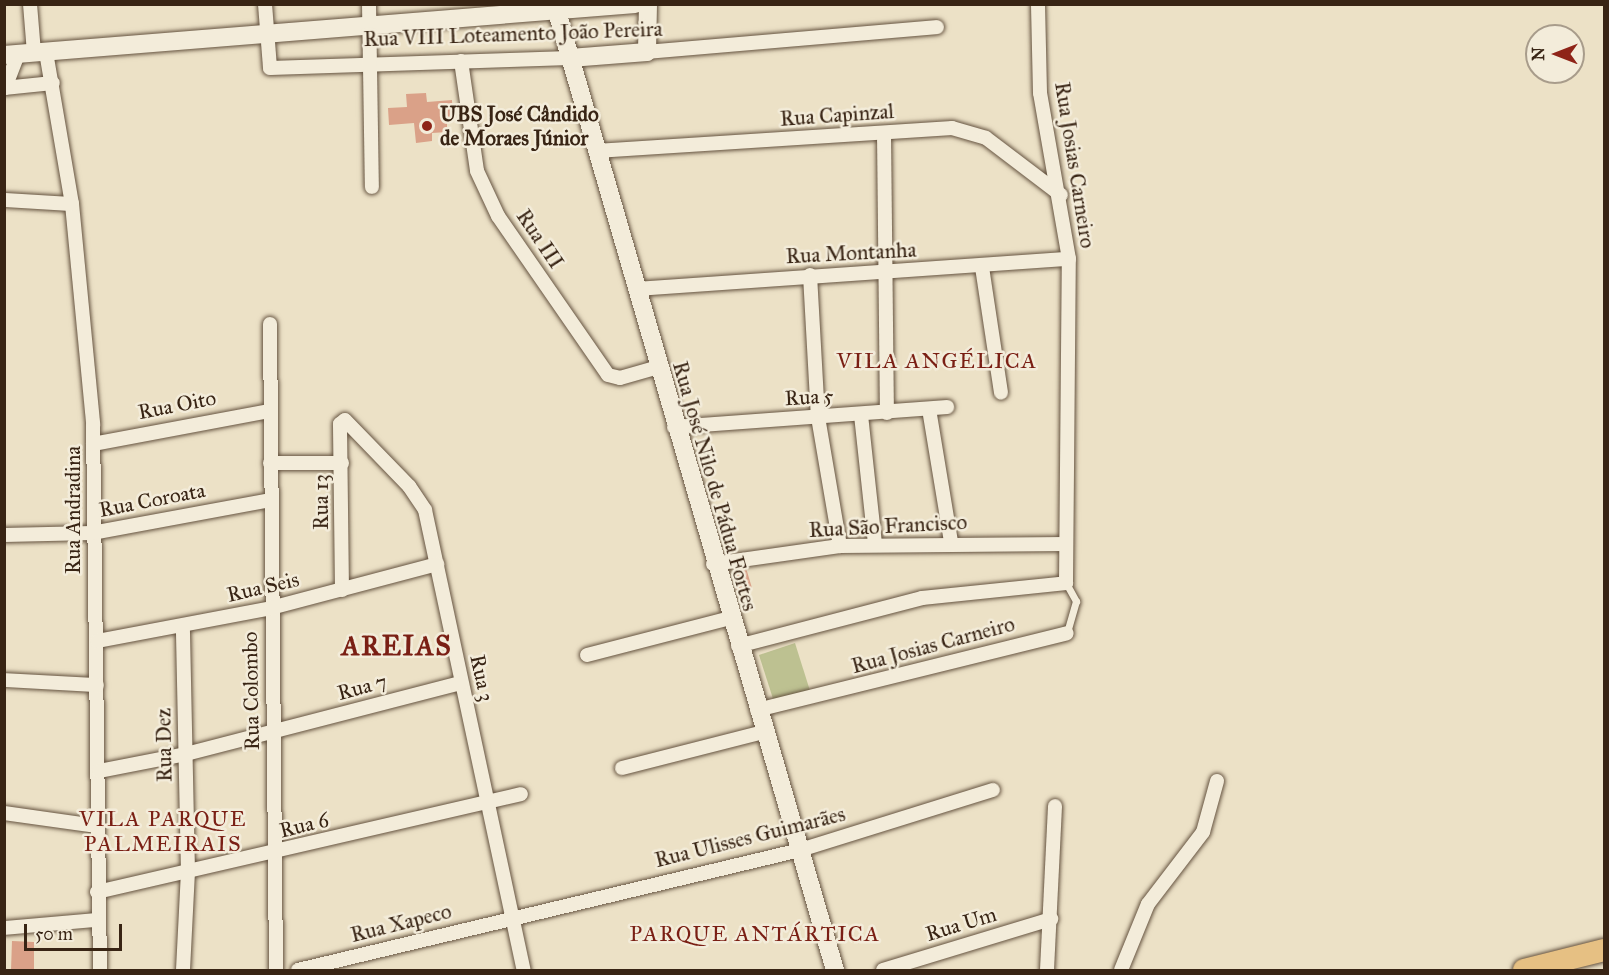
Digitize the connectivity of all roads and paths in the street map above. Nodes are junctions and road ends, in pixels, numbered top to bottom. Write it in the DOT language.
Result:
graph roads {
  1 [pos="30,4"];
  2 [pos="265,4"];
  3 [pos="369,4"];
  4 [pos="635,4"];
  5 [pos="648,4"];
  6 [pos="1038,4"];
  7 [pos="557,12"];
  8 [pos="937,27"];
  9 [pos="370,29"];
  10 [pos="267,37"];
  11 [pos="647,51"];
  12 [pos="26,54"];
  13 [pos="570,58"];
  14 [pos="462,61"];
  15 [pos="372,62"];
  16 [pos="53,83"];
  17 [pos="5,88"];
  18 [pos="884,133"];
  19 [pos="596,151"];
  20 [pos="372,187"];
  21 [pos="1061,195"];
  22 [pos="4,200"];
  23 [pos="72,204"];
  24 [pos="1069,260"];
  25 [pos="982,267"];
  26 [pos="888,272"];
  27 [pos="810,275"];
  28 [pos="636,289"];
  29 [pos="270,324"];
  30 [pos="658,367"];
  31 [pos="1001,393"];
  32 [pos="946,407"];
  33 [pos="929,409"];
  34 [pos="270,411"];
  35 [pos="887,413"];
  36 [pos="861,415"];
  37 [pos="818,417"];
  38 [pos="347,422"];
  39 [pos="674,427"];
  40 [pos="93,444"];
  41 [pos="270,463"];
  42 [pos="342,463"];
  43 [pos="270,500"];
  44 [pos="92,533"];
  45 [pos="4,535"];
  46 [pos="951,542"];
  47 [pos="875,544"];
  48 [pos="1066,544"];
  49 [pos="840,546"];
  50 [pos="437,564"];
  51 [pos="713,564"];
  52 [pos="1066,584"];
  53 [pos="342,590"];
  54 [pos="271,608"];
  55 [pos="730,618"];
  56 [pos="183,626"];
  57 [pos="1067,633"];
  58 [pos="96,641"];
  59 [pos="738,646"];
  60 [pos="587,655"];
  61 [pos="4,680"];
  62 [pos="461,682"];
  63 [pos="97,685"];
  64 [pos="757,710"];
  65 [pos="273,732"];
  66 [pos="763,732"];
  67 [pos="186,754"];
  68 [pos="622,768"];
  69 [pos="99,771"];
  70 [pos="1217,781"];
  71 [pos="993,790"];
  72 [pos="521,794"];
  73 [pos="487,802"];
  74 [pos="1055,806"];
  75 [pos="4,813"];
  76 [pos="97,826"];
  77 [pos="800,850"];
  78 [pos="272,854"];
  79 [pos="188,872"];
  80 [pos="97,892"];
  81 [pos="515,915"];
  82 [pos="1051,918"];
  83 [pos="96,920"];
  84 [pos="4,928"];
  85 [pos="1605,950"];
  86 [pos="100,970"];
  87 [pos="183,970"];
  88 [pos="276,970"];
  89 [pos="298,970"];
  90 [pos="524,970"];
  91 [pos="835,970"];
  92 [pos="884,970"];
  93 [pos="1047,970"];
  94 [pos="1121,970"];
  95 [pos="1524,970"];
  1 -- 12 [label="street, Rua Andradina"];
  2 -- 10 [label="street"];
  3 -- 9 [label="street"];
  4 -- 7 [label="street"];
  5 -- 11 [label="street"];
  6 -- 21 [label="street, Rua Josias Carneiro"];
  7 -- 9 [label="street"];
  7 -- 13 [label="street, Rua José Nilo de Pádua Fortes"];
  8 -- 11 [label="street, Rua VIII Loteamento João Pereira"];
  9 -- 10 [label="street"];
  9 -- 15 [label="street"];
  10 -- 12 [label="street"];
  10 -- 15 [label="street, Rua VIII Loteamento João Pereira"];
  11 -- 13 [label="street, Rua VIII Loteamento João Pereira"];
  12 -- 16 [label="street, Rua Andradina"];
  12 -- 17 [label="street"];
  13 -- 14 [label="street, Rua VIII Loteamento João Pereira"];
  13 -- 19 [label="street, Rua José Nilo de Pádua Fortes"];
  14 -- 15 [label="street, Rua VIII Loteamento João Pereira"];
  14 -- 30 [label="street, Rua III"];
  15 -- 20 [label="street"];
  16 -- 17 [label="street"];
  16 -- 23 [label="street, Rua Andradina"];
  18 -- 19 [label="street, Rua Capinzal"];
  18 -- 21 [label="street, Rua Capinzal"];
  18 -- 26 [label="street"];
  19 -- 28 [label="street, Rua José Nilo de Pádua Fortes"];
  21 -- 24 [label="street, Rua Josias Carneiro"];
  22 -- 23 [label="street"];
  23 -- 40 [label="street, Rua Andradina"];
  24 -- 25 [label="street, Rua Montanha"];
  24 -- 48 [label="street, Rua Josias Carneiro"];
  25 -- 26 [label="street, Rua Montanha"];
  25 -- 31 [label="street"];
  26 -- 27 [label="street, Rua Montanha"];
  26 -- 35 [label="street"];
  27 -- 28 [label="street, Rua Montanha"];
  27 -- 37 [label="street"];
  28 -- 30 [label="street, Rua José Nilo de Pádua Fortes"];
  29 -- 34 [label="street, Rua Colombo"];
  30 -- 39 [label="street, Rua José Nilo de Pádua Fortes"];
  32 -- 33 [label="street, Rua 5"];
  33 -- 35 [label="street, Rua 5"];
  33 -- 46 [label="street"];
  34 -- 40 [label="street, Rua Oito"];
  34 -- 41 [label="street, Rua Colombo"];
  35 -- 36 [label="street, Rua 5"];
  36 -- 37 [label="street, Rua 5"];
  36 -- 47 [label="street"];
  37 -- 39 [label="street, Rua 5"];
  37 -- 49 [label="street"];
  38 -- 42 [label="street, Rua 13"];
  38 -- 50 [label="street, Rua 3"];
  39 -- 51 [label="street, Rua José Nilo de Pádua Fortes"];
  40 -- 44 [label="street, Rua Andradina"];
  41 -- 42 [label="street"];
  41 -- 43 [label="street, Rua Colombo"];
  42 -- 53 [label="street, Rua 13"];
  43 -- 44 [label="street, Rua Coroata"];
  43 -- 54 [label="street, Rua Colombo"];
  44 -- 45 [label="street, Rua Coroata"];
  44 -- 58 [label="street, Rua Andradina"];
  46 -- 47 [label="street, Rua São Francisco"];
  46 -- 48 [label="street, Rua São Francisco"];
  47 -- 49 [label="street, Rua São Francisco"];
  48 -- 52 [label="street, Rua Josias Carneiro"];
  49 -- 51 [label="street, Rua São Francisco"];
  50 -- 53 [label="street, Rua Seis"];
  50 -- 62 [label="street, Rua 3"];
  51 -- 55 [label="street, Rua José Nilo de Pádua Fortes"];
  52 -- 57 [label="lane, Rua Josias Carneiro"];
  52 -- 59 [label="street, Rua Josias Carneiro"];
  53 -- 54 [label="street, Rua Seis"];
  54 -- 56 [label="street, Rua Seis"];
  54 -- 65 [label="street, Rua Colombo"];
  55 -- 59 [label="street, Rua José Nilo de Pádua Fortes"];
  55 -- 60 [label="street"];
  56 -- 58 [label="street, Rua Seis"];
  56 -- 67 [label="street, Rua Dez"];
  57 -- 64 [label="street, Rua Josias Carneiro"];
  58 -- 63 [label="street, Rua Andradina"];
  59 -- 64 [label="street, Rua José Nilo de Pádua Fortes"];
  61 -- 63 [label="street"];
  62 -- 65 [label="street, Rua 7"];
  62 -- 73 [label="street, Rua 3"];
  63 -- 69 [label="street, Rua Andradina"];
  64 -- 66 [label="street, Rua José Nilo de Pádua Fortes"];
  65 -- 67 [label="street, Rua 7"];
  65 -- 78 [label="street, Rua Colombo"];
  66 -- 68 [label="street"];
  66 -- 77 [label="street, Rua José Nilo de Pádua Fortes"];
  67 -- 69 [label="street, Rua 7"];
  67 -- 79 [label="street, Rua Dez"];
  69 -- 76 [label="street, Rua Andradina"];
  70 -- 94 [label="street"];
  71 -- 77 [label="street, Rua Ulisses Guimarães"];
  72 -- 73 [label="street, Rua 6"];
  73 -- 78 [label="street, Rua 6"];
  73 -- 81 [label="street, Rua 3"];
  74 -- 82 [label="street"];
  75 -- 76 [label="street"];
  76 -- 80 [label="street, Rua Andradina"];
  77 -- 81 [label="street, Rua Ulisses Guimarães"];
  77 -- 91 [label="street, Rua José Nilo de Pádua Fortes"];
  78 -- 79 [label="street, Rua 6"];
  78 -- 88 [label="street, Rua Colombo"];
  79 -- 80 [label="street, Rua 6"];
  79 -- 87 [label="street, Rua Dez"];
  80 -- 83 [label="street, Rua Andradina"];
  81 -- 89 [label="street, Rua Xapeco"];
  81 -- 90 [label="street, Rua 3"];
  82 -- 92 [label="street, Rua Um"];
  82 -- 93 [label="street"];
  83 -- 84 [label="street"];
  83 -- 86 [label="street, Rua Andradina"];
  85 -- 95 [label="main road"];
}
